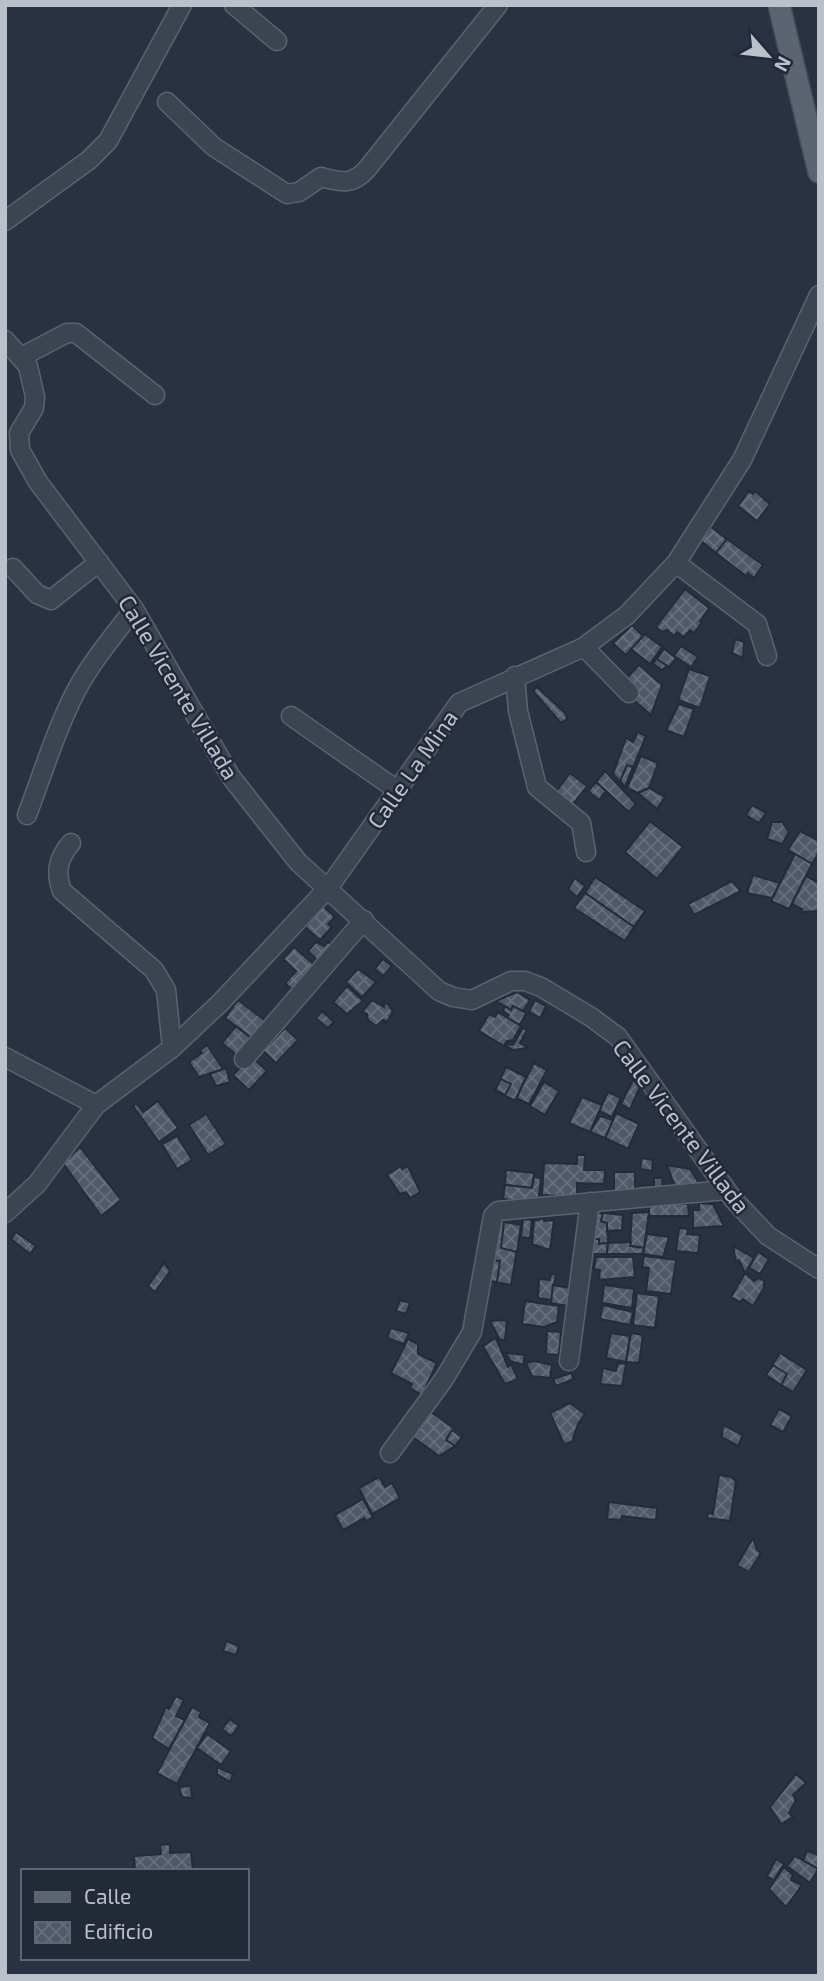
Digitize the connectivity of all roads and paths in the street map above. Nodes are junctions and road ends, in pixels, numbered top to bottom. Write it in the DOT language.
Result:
graph roads {
  1 [pos="182,5"];
  2 [pos="233,5"];
  3 [pos="498,5"];
  4 [pos="779,5"];
  5 [pos="277,41"];
  6 [pos="167,102"];
  7 [pos="819,172"];
  8 [pos="5,221"];
  9 [pos="819,295"];
  10 [pos="5,340"];
  11 [pos="23,356"];
  12 [pos="155,395"];
  13 [pos="99,562"];
  14 [pos="676,563"];
  15 [pos="13,568"];
  16 [pos="134,609"];
  17 [pos="584,648"];
  18 [pos="767,656"];
  19 [pos="516,676"];
  20 [pos="629,693"];
  21 [pos="291,716"];
  22 [pos="397,790"];
  23 [pos="27,815"];
  24 [pos="71,843"];
  25 [pos="586,852"];
  26 [pos="329,887"];
  27 [pos="364,920"];
  28 [pos="172,1048"];
  29 [pos="5,1057"];
  30 [pos="244,1059"];
  31 [pos="96,1105"];
  32 [pos="726,1190"];
  33 [pos="590,1202"];
  34 [pos="5,1213"];
  35 [pos="819,1269"];
  36 [pos="569,1361"];
  37 [pos="390,1453"];
  1 -- 8 [label="street"];
  2 -- 5 [label="street"];
  3 -- 6 [label="street"];
  4 -- 7 [label="main road"];
  9 -- 14 [label="street, Calle La Mina"];
  10 -- 11 [label="street"];
  11 -- 12 [label="street"];
  11 -- 13 [label="street, Calle Vicente Villada"];
  13 -- 15 [label="street"];
  13 -- 16 [label="street, Calle Vicente Villada"];
  14 -- 17 [label="street, Calle La Mina"];
  14 -- 18 [label="street"];
  16 -- 23 [label="street"];
  16 -- 26 [label="street, Calle Vicente Villada"];
  17 -- 19 [label="street, Calle La Mina"];
  17 -- 20 [label="street"];
  19 -- 22 [label="street, Calle La Mina"];
  19 -- 25 [label="street"];
  21 -- 22 [label="street"];
  22 -- 26 [label="street, Calle La Mina"];
  24 -- 28 [label="street"];
  26 -- 27 [label="street, Calle Vicente Villada"];
  26 -- 28 [label="street, Calle La Mina"];
  27 -- 30 [label="street"];
  27 -- 32 [label="street, Calle Vicente Villada"];
  28 -- 31 [label="street, Calle La Mina"];
  29 -- 31 [label="street"];
  31 -- 34 [label="street, Calle La Mina"];
  32 -- 33 [label="street"];
  32 -- 35 [label="street, Calle Vicente Villada"];
  33 -- 36 [label="street"];
  33 -- 37 [label="street"];
}
